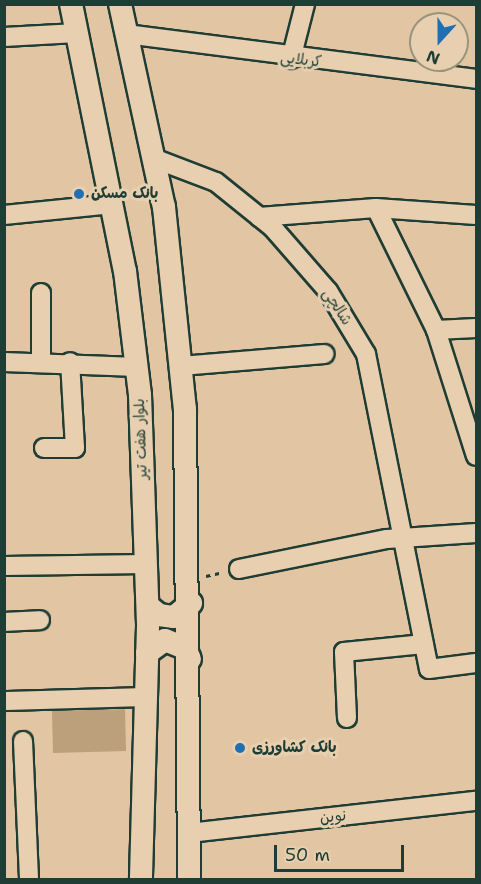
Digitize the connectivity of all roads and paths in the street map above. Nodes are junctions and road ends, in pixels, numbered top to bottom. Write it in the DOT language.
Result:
graph roads {
  1 [pos="71,4"];
  2 [pos="120,4"];
  3 [pos="305,4"];
  4 [pos="77,33"];
  5 [pos="126,34"];
  6 [pos="4,37"];
  7 [pos="291,59"];
  8 [pos="477,79"];
  9 [pos="153,158"];
  10 [pos="112,204"];
  11 [pos="376,208"];
  12 [pos="4,215"];
  13 [pos="477,215"];
  14 [pos="259,217"];
  15 [pos="41,293"];
  16 [pos="477,328"];
  17 [pos="436,330"];
  18 [pos="324,354"];
  19 [pos="4,362"];
  20 [pos="41,362"];
  21 [pos="70,362"];
  22 [pos="181,366"];
  23 [pos="136,367"];
  24 [pos="44,448"];
  25 [pos="477,456"];
  26 [pos="477,533"];
  27 [pos="405,537"];
  28 [pos="146,564"];
  29 [pos="4,566"];
  30 [pos="239,569"];
  31 [pos="190,579"];
  32 [pos="191,603"];
  33 [pos="148,606"];
  34 [pos="40,620"];
  35 [pos="4,622"];
  36 [pos="424,644"];
  37 [pos="147,653"];
  38 [pos="190,659"];
  39 [pos="477,663"];
  40 [pos="145,697"];
  41 [pos="4,700"];
  42 [pos="347,718"];
  43 [pos="23,741"];
  44 [pos="477,801"];
  45 [pos="189,833"];
  46 [pos="29,879"];
  47 [pos="141,879"];
  48 [pos="189,879"];
  1 -- 4 [label="main road, بلوار هفت تیر"];
  2 -- 5 [label="main road"];
  3 -- 7 [label="street"];
  4 -- 6 [label="street"];
  4 -- 10 [label="main road, بلوار هفت تیر"];
  5 -- 7 [label="street, کربلایی"];
  5 -- 9 [label="main road"];
  7 -- 8 [label="street, کربلایی"];
  9 -- 14 [label="street, شالچی"];
  9 -- 22 [label="main road"];
  10 -- 12 [label="street"];
  10 -- 23 [label="main road, بلوار هفت تیر"];
  11 -- 13 [label="street"];
  11 -- 14 [label="street"];
  11 -- 17 [label="street"];
  14 -- 27 [label="street, شالچی"];
  15 -- 20 [label="street"];
  16 -- 17 [label="street"];
  17 -- 25 [label="street"];
  18 -- 22 [label="street"];
  19 -- 20 [label="street"];
  20 -- 21 [label="street"];
  21 -- 23 [label="street"];
  21 -- 24 [label="street"];
  22 -- 31 [label="main road"];
  23 -- 28 [label="main road, بلوار هفت تیر"];
  26 -- 27 [label="street"];
  27 -- 30 [label="street"];
  27 -- 36 [label="street, شالچی"];
  28 -- 29 [label="street"];
  28 -- 33 [label="main road, بلوار هفت تیر"];
  30 -- 31 [label="path"];
  31 -- 32 [label="main road"];
  32 -- 33 [label="main road"];
  32 -- 38 [label="main road"];
  33 -- 37 [label="main road, بلوار هفت تیر"];
  34 -- 35 [label="street"];
  36 -- 39 [label="street, شالچی"];
  36 -- 42 [label="street"];
  37 -- 38 [label="main road"];
  37 -- 40 [label="main road, بلوار هفت تیر"];
  38 -- 45 [label="main road"];
  40 -- 41 [label="street"];
  40 -- 47 [label="main road, بلوار هفت تیر"];
  43 -- 46 [label="street"];
  44 -- 45 [label="street, نوین"];
  45 -- 48 [label="main road"];
}
